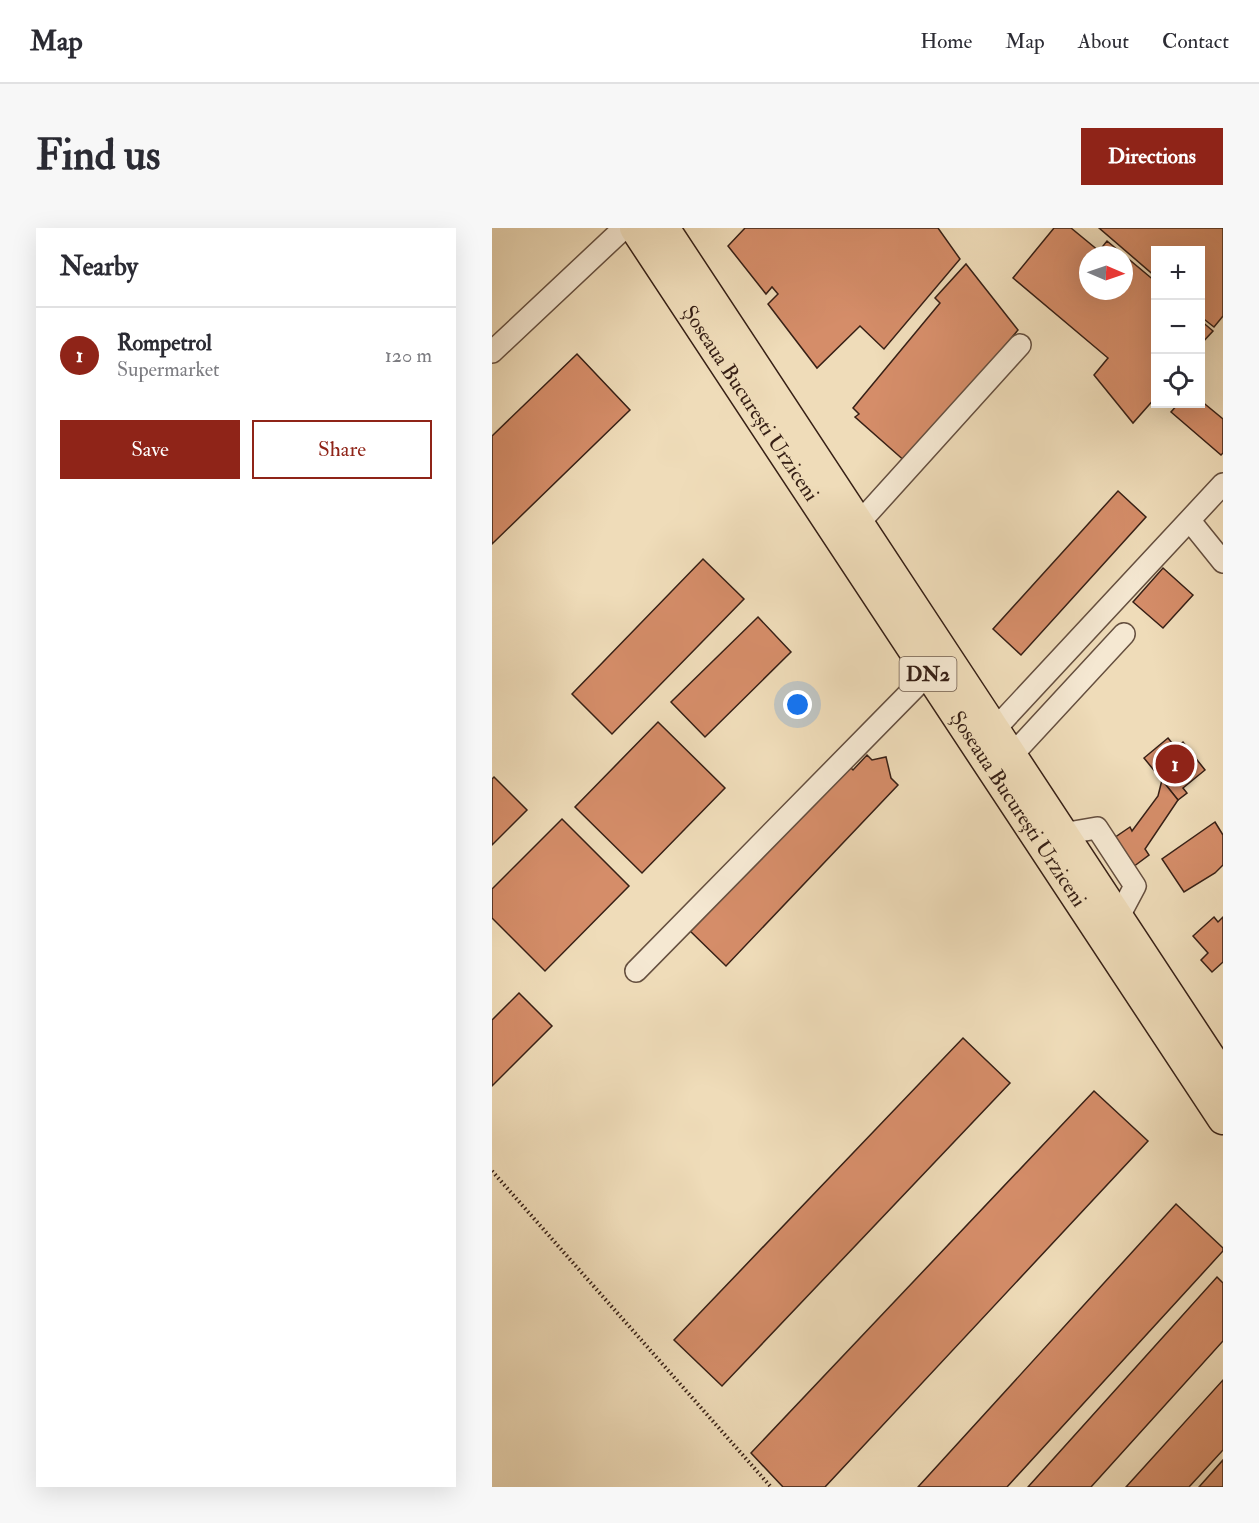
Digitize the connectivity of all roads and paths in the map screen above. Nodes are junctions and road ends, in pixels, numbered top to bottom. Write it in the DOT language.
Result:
graph roads {
  1 [pos="624,228"];
  2 [pos="635,228"];
  3 [pos="664,228"];
  4 [pos="1020,345"];
  5 [pos="492,352"];
  6 [pos="1223,484"];
  7 [pos="1190,521"];
  8 [pos="859,523"];
  9 [pos="1223,562"];
  10 [pos="1124,634"];
  11 [pos="928,674"];
  12 [pos="995,729"];
  13 [pos="1012,755"];
  14 [pos="636,971"];
  15 [pos="1223,1077"];
  16 [pos="1223,1119"];
  17 [pos="492,1171"];
  18 [pos="771,1487"];
  1 -- 5 [label="street"];
  2 -- 11 [label="highway, Șoseaua București Urziceni / DN2"];
  3 -- 8 [label="highway, Șoseaua București Urziceni / DN2"];
  4 -- 8 [label="street"];
  6 -- 7 [label="street"];
  7 -- 9 [label="street"];
  7 -- 12 [label="street"];
  8 -- 12 [label="highway, Șoseaua București Urziceni / DN2"];
  10 -- 13 [label="street"];
  11 -- 14 [label="street"];
  11 -- 16 [label="highway, Șoseaua București Urziceni / DN2"];
  12 -- 13 [label="highway, Șoseaua București Urziceni / DN2"];
  13 -- 15 [label="highway, Șoseaua București Urziceni / DN2"];
  17 -- 18 [label="path"];
}
